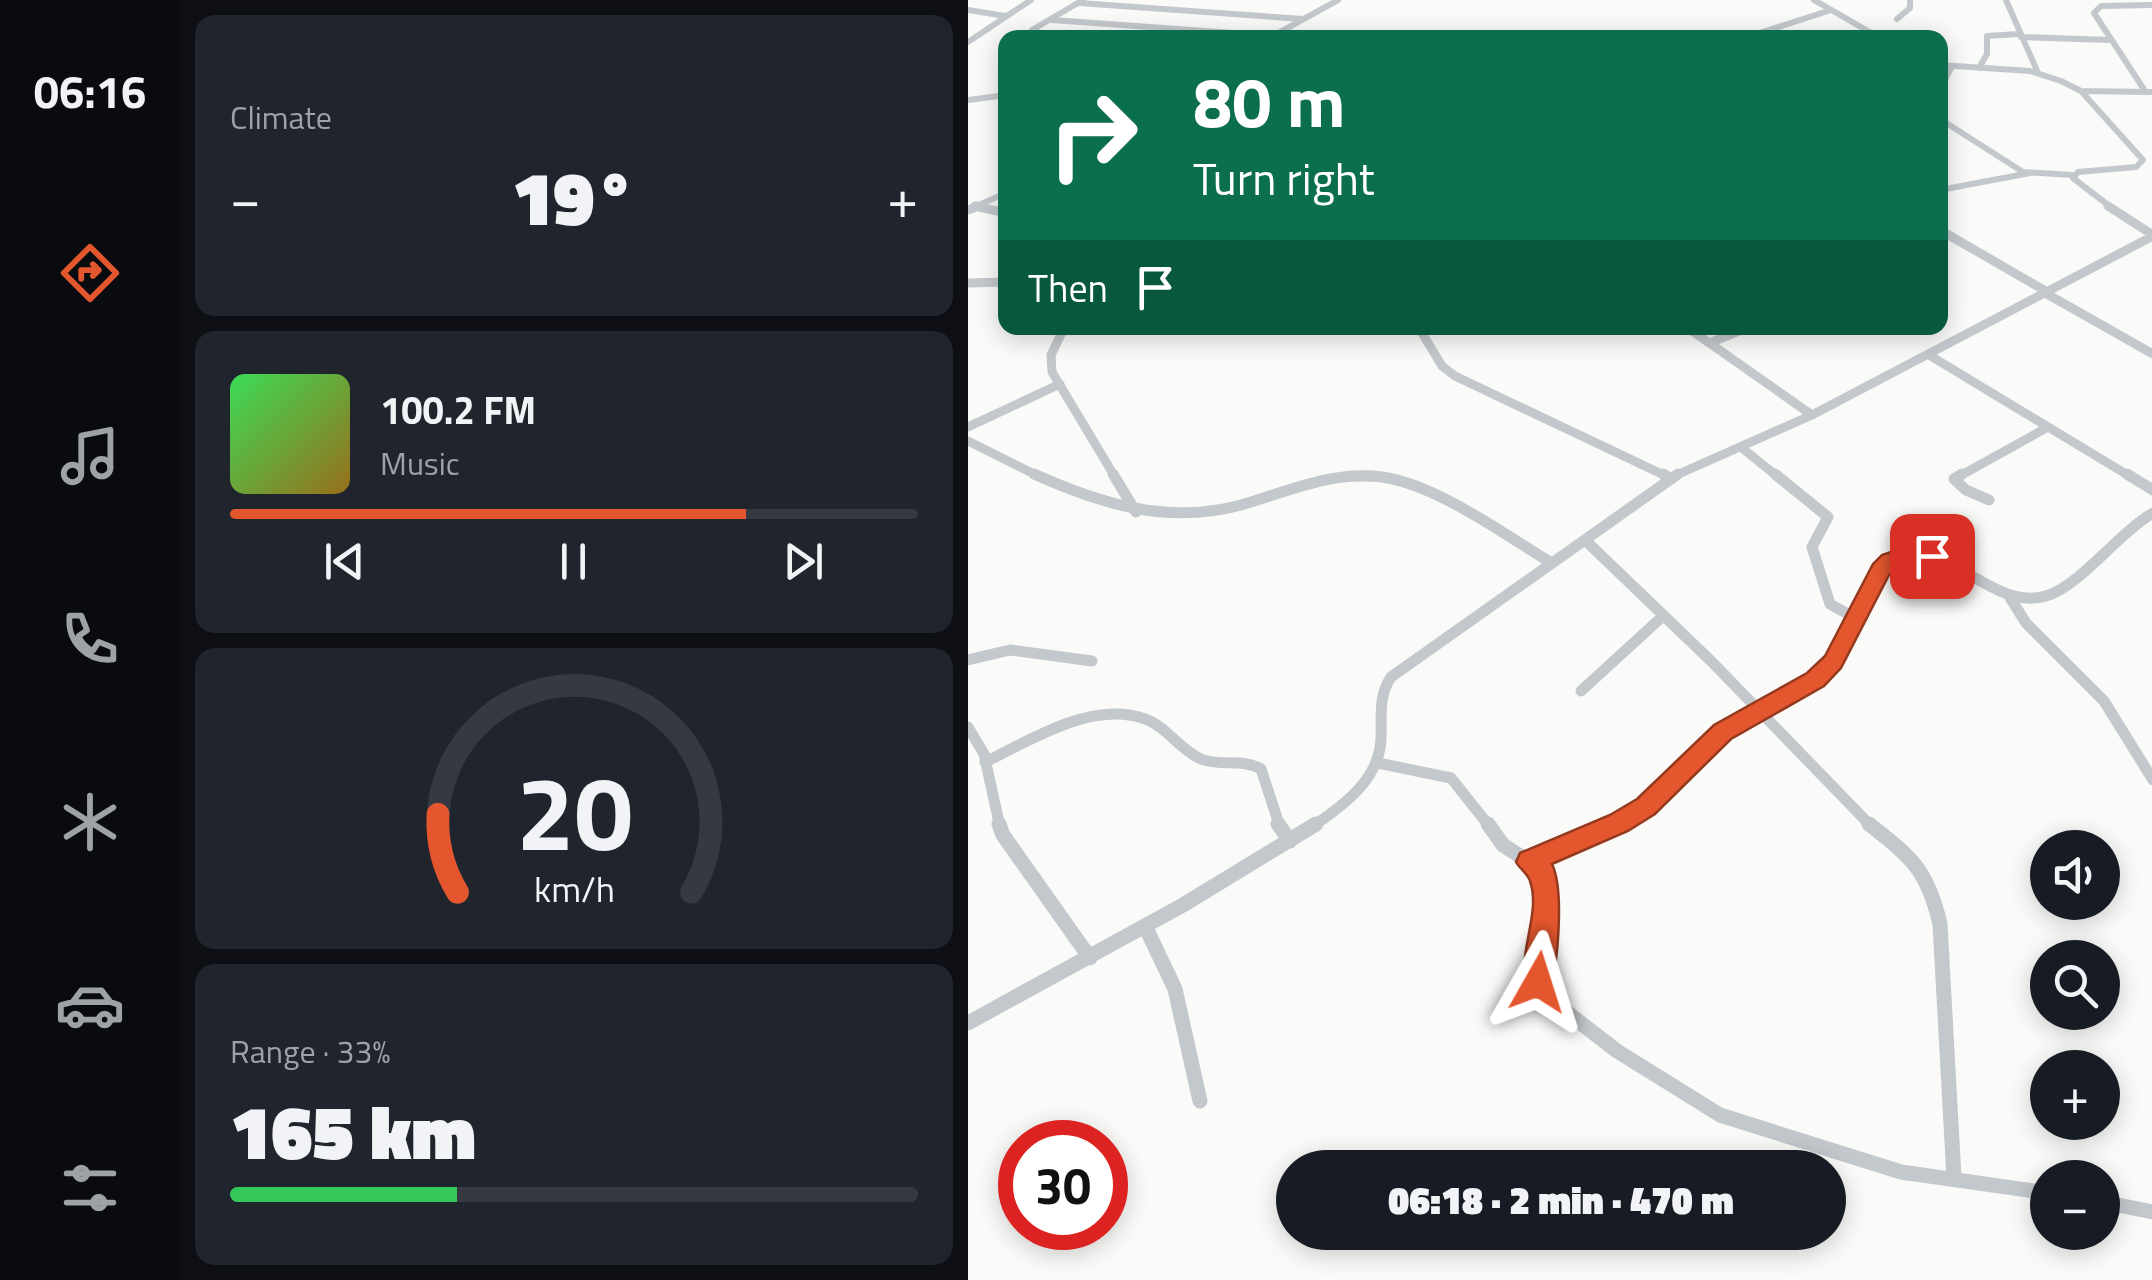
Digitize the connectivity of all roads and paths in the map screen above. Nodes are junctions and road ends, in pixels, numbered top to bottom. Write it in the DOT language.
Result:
graph roads {
  1 [pos="1031,0"];
  2 [pos="1191,0"];
  3 [pos="1335,0"];
  4 [pos="1814,0"];
  5 [pos="1836,0"];
  6 [pos="1910,0"];
  7 [pos="2006,0"];
  8 [pos="1081,1"];
  9 [pos="2152,5"];
  10 [pos="1827,8"];
  11 [pos="1185,9"];
  12 [pos="968,10"];
  13 [pos="1005,16"];
  14 [pos="1303,19"];
  15 [pos="1052,20"];
  16 [pos="1896,20"];
  17 [pos="1170,28"];
  18 [pos="1032,30"];
  19 [pos="1196,30"];
  20 [pos="1283,30"];
  21 [pos="1766,30"];
  22 [pos="1866,30"];
  23 [pos="2020,35"];
  24 [pos="2109,40"];
  25 [pos="968,42"];
  26 [pos="1948,65"];
  27 [pos="1952,66"];
  28 [pos="1980,68"];
  29 [pos="2038,72"];
  30 [pos="1948,74"];
  31 [pos="2081,90"];
  32 [pos="2149,91"];
  33 [pos="998,97"];
  34 [pos="968,100"];
  35 [pos="1948,124"];
  36 [pos="2148,162"];
  37 [pos="2030,174"];
  38 [pos="2072,174"];
  39 [pos="1948,189"];
  40 [pos="998,196"];
  41 [pos="972,208"];
  42 [pos="998,213"];
  43 [pos="2140,226"];
  44 [pos="1948,235"];
  45 [pos="2152,235"];
  46 [pos="2138,243"];
  47 [pos="998,282"];
  48 [pos="968,283"];
  49 [pos="2048,294"];
  50 [pos="1061,335"];
  51 [pos="1423,335"];
  52 [pos="1698,335"];
  53 [pos="1729,335"];
  54 [pos="1710,343"];
  55 [pos="1929,354"];
  56 [pos="2152,354"];
  57 [pos="1060,384"];
  58 [pos="1812,416"];
  59 [pos="2048,426"];
  60 [pos="968,427"];
  61 [pos="968,442"];
  62 [pos="1742,448"];
  63 [pos="1670,478"];
  64 [pos="2152,490"];
  65 [pos="1989,500"];
  66 [pos="1136,512"];
  67 [pos="2152,513"];
  68 [pos="1585,540"];
  69 [pos="1552,563"];
  70 [pos="2010,596"];
  71 [pos="1662,616"];
  72 [pos="1855,618"];
  73 [pos="968,660"];
  74 [pos="1092,661"];
  75 [pos="1581,691"];
  76 [pos="1758,711"];
  77 [pos="968,727"];
  78 [pos="985,762"];
  79 [pos="1378,763"];
  80 [pos="2152,780"];
  81 [pos="1290,841"];
  82 [pos="1530,862"];
  83 [pos="1146,928"];
  84 [pos="1090,958"];
  85 [pos="968,1024"];
  86 [pos="1200,1102"];
  87 [pos="1954,1178"];
  88 [pos="2030,1190"];
  89 [pos="2120,1205"];
  90 [pos="2152,1212"];
  1 -- 13 [label="street"];
  2 -- 11 [label="street"];
  3 -- 14 [label="street"];
  4 -- 10 [label="street"];
  5 -- 10 [label="street"];
  6 -- 16 [label="street"];
  7 -- 23 [label="street"];
  8 -- 11 [label="street"];
  8 -- 15 [label="street"];
  9 -- 24 [label="street"];
  10 -- 21 [label="street"];
  10 -- 22 [label="street"];
  11 -- 14 [label="street"];
  11 -- 17 [label="street"];
  12 -- 13 [label="street"];
  13 -- 25 [label="street"];
  14 -- 20 [label="street"];
  15 -- 17 [label="street"];
  15 -- 18 [label="street"];
  17 -- 19 [label="street"];
  23 -- 24 [label="street"];
  23 -- 28 [label="street"];
  23 -- 29 [label="street"];
  24 -- 32 [label="street"];
  26 -- 27 [label="street"];
  27 -- 28 [label="street"];
  27 -- 30 [label="street"];
  28 -- 29 [label="street"];
  29 -- 31 [label="street"];
  31 -- 32 [label="street"];
  31 -- 36 [label="street"];
  33 -- 34 [label="street"];
  35 -- 37 [label="street"];
  36 -- 38 [label="street"];
  37 -- 38 [label="street"];
  37 -- 39 [label="street"];
  38 -- 43 [label="street"];
  40 -- 41 [label="street"];
  41 -- 42 [label="street"];
  43 -- 45 [label="street"];
  43 -- 46 [label="street"];
  44 -- 49 [label="street"];
  45 -- 46 [label="street"];
  46 -- 49 [label="street"];
  47 -- 48 [label="street"];
  49 -- 55 [label="street"];
  49 -- 56 [label="street"];
  50 -- 57 [label="street"];
  51 -- 63 [label="street"];
  52 -- 54 [label="street"];
  53 -- 54 [label="street"];
  54 -- 58 [label="street"];
  55 -- 58 [label="street"];
  55 -- 59 [label="street"];
  57 -- 60 [label="street"];
  57 -- 66 [label="street"];
  58 -- 62 [label="street"];
  59 -- 64 [label="street"];
  59 -- 65 [label="street"];
  61 -- 66 [label="street"];
  62 -- 63 [label="street"];
  62 -- 72 [label="street"];
  63 -- 68 [label="street"];
  66 -- 69 [label="street"];
  67 -- 70 [label="street"];
  68 -- 69 [label="street"];
  68 -- 71 [label="street"];
  69 -- 79 [label="street"];
  70 -- 72 [label="street"];
  70 -- 80 [label="street"];
  71 -- 75 [label="street"];
  71 -- 76 [label="street"];
  72 -- 76 [label="street"];
  73 -- 74 [label="street"];
  76 -- 82 [label="street"];
  76 -- 87 [label="street"];
  77 -- 78 [label="street"];
  78 -- 81 [label="street"];
  78 -- 84 [label="street"];
  79 -- 81 [label="street"];
  79 -- 82 [label="street"];
  81 -- 83 [label="street"];
  82 -- 87 [label="street"];
  83 -- 84 [label="street"];
  83 -- 86 [label="street"];
  84 -- 85 [label="street"];
  87 -- 88 [label="street"];
  89 -- 90 [label="street"];
}
